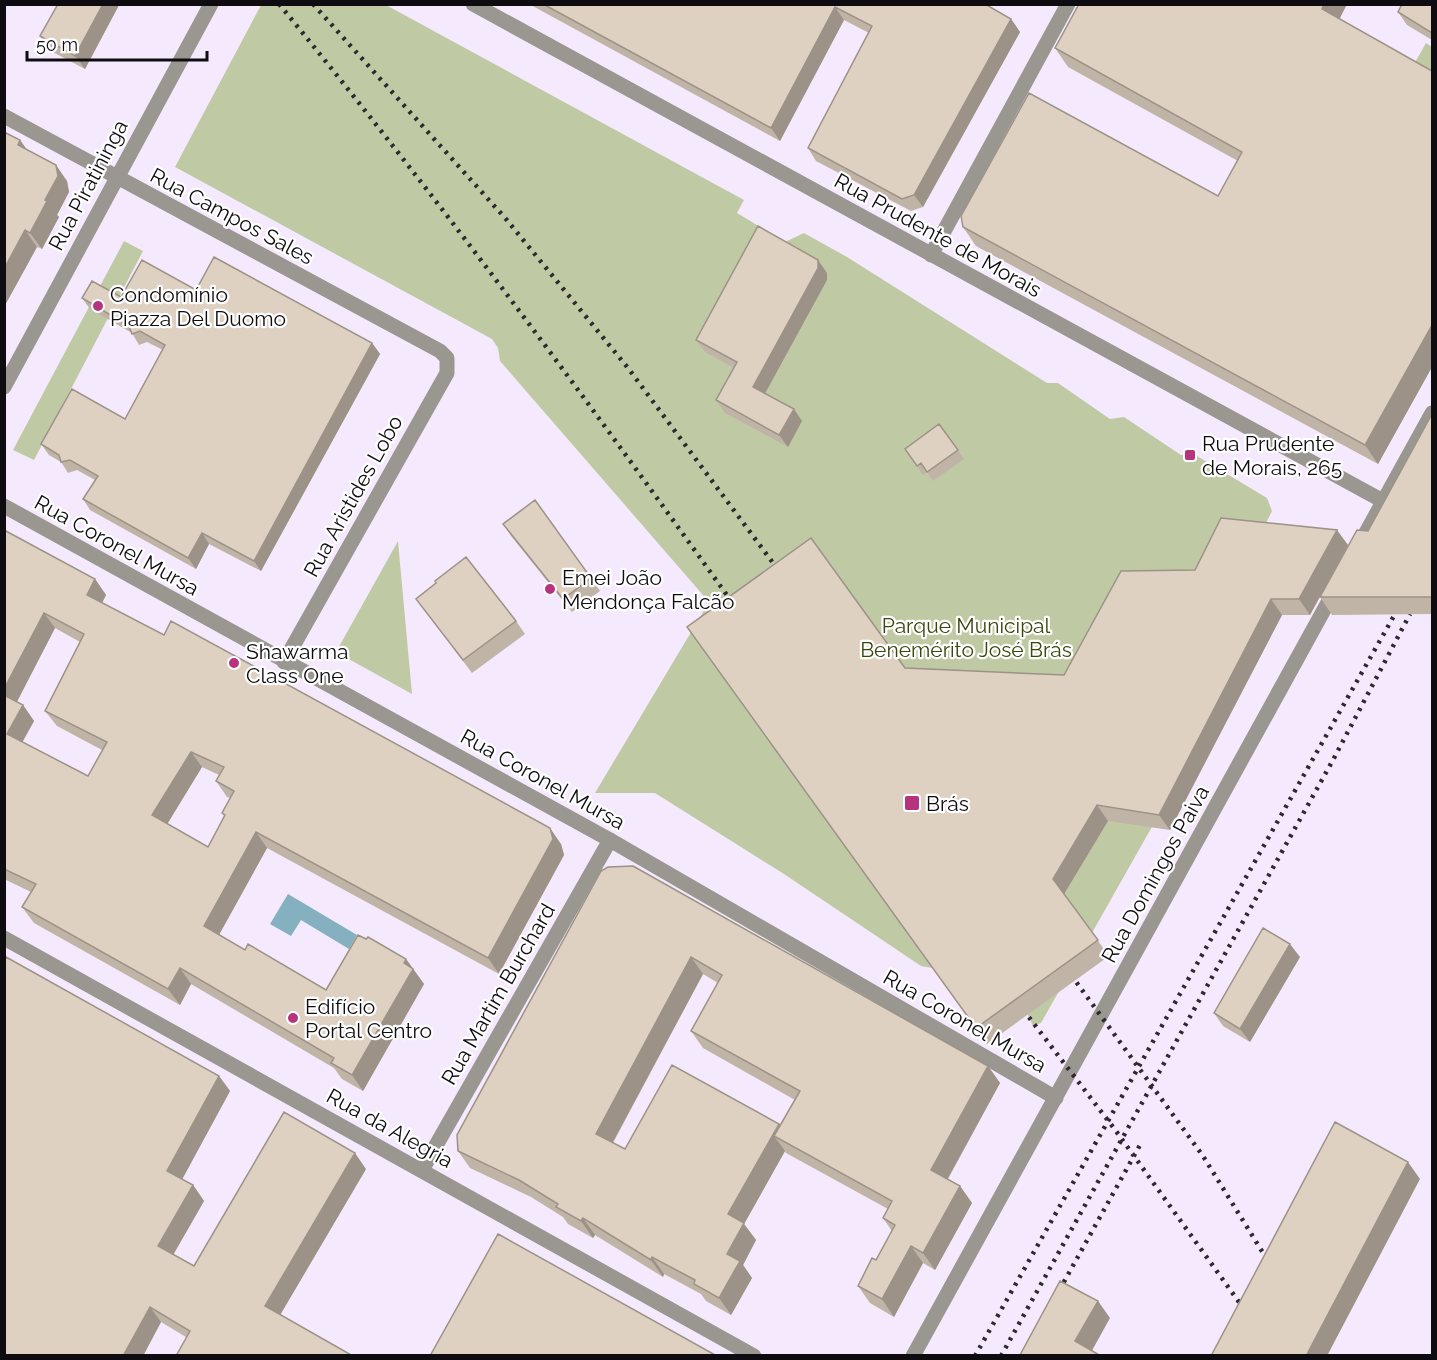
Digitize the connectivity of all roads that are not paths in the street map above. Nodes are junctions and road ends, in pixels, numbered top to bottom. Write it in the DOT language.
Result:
graph roads {
  1 [pos="211,4"];
  2 [pos="473,4"];
  3 [pos="1068,4"];
  4 [pos="4,116"];
  5 [pos="116,177"];
  6 [pos="931,255"];
  7 [pos="440,351"];
  8 [pos="4,387"];
  9 [pos="1432,413"];
  10 [pos="1383,501"];
  11 [pos="4,507"];
  12 [pos="284,662"];
  13 [pos="610,840"];
  14 [pos="4,938"];
  15 [pos="1056,1098"];
  16 [pos="423,1170"];
  17 [pos="754,1356"];
  18 [pos="913,1356"];
  1 -- 5 [label="street, Rua Piratininga"];
  2 -- 6 [label="street, Rua Prudente de Morais"];
  3 -- 6 [label="street"];
  4 -- 5 [label="street, Rua Campos Sales"];
  5 -- 7 [label="street, Rua Campos Sales"];
  5 -- 8 [label="street, Rua Piratininga"];
  6 -- 10 [label="street, Rua Prudente de Morais"];
  7 -- 12 [label="street, Rua Aristides Lobo"];
  9 -- 10 [label="street, Rua Domingos Paiva"];
  10 -- 15 [label="street, Rua Domingos Paiva"];
  11 -- 12 [label="street, Rua Coronel Mursa"];
  12 -- 13 [label="street, Rua Coronel Mursa"];
  13 -- 15 [label="street, Rua Coronel Mursa"];
  13 -- 16 [label="street, Rua Martim Burchard"];
  14 -- 16 [label="street, Rua da Alegria"];
  15 -- 18 [label="street, Rua Domingos Paiva"];
  16 -- 17 [label="street, Rua da Alegria"];
}
